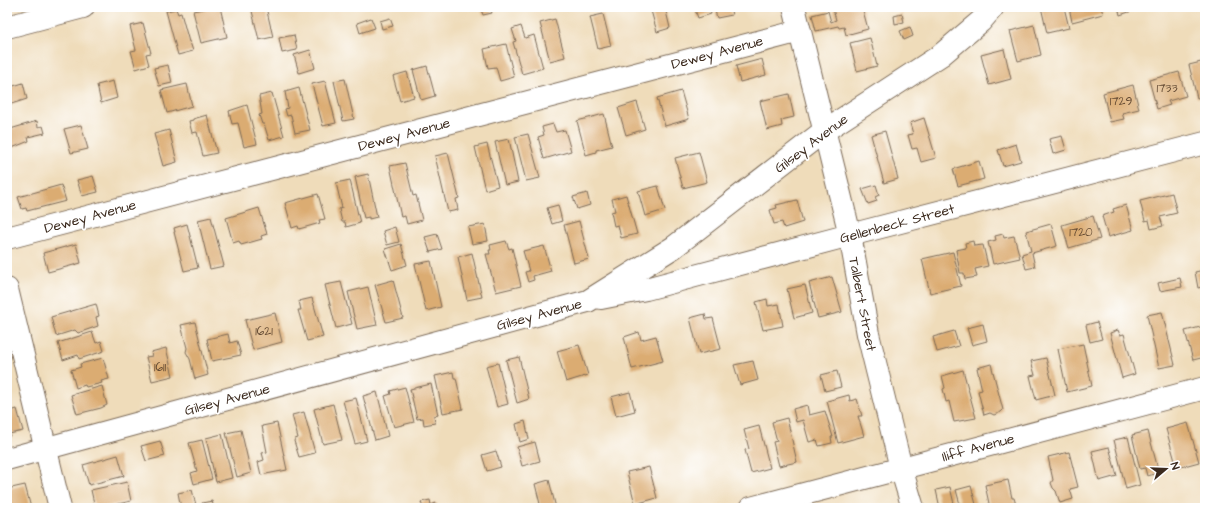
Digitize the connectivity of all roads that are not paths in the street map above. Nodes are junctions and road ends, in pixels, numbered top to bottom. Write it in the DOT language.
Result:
graph roads {
  1 [pos="83,7"];
  2 [pos="794,7"];
  3 [pos="993,7"];
  4 [pos="7,27"];
  5 [pos="800,31"];
  6 [pos="824,131"];
  7 [pos="1205,143"];
  8 [pos="850,235"];
  9 [pos="7,238"];
  10 [pos="7,289"];
  11 [pos="588,301"];
  12 [pos="1205,388"];
  13 [pos="46,449"];
  14 [pos="7,459"];
  15 [pos="901,468"];
  16 [pos="60,508"];
  17 [pos="751,508"];
  18 [pos="913,508"];
  1 -- 4 [label="street"];
  2 -- 5 [label="street, Talbert Street"];
  3 -- 6 [label="street, Gilsey Avenue"];
  5 -- 6 [label="street, Talbert Street"];
  5 -- 9 [label="street, Dewey Avenue"];
  6 -- 8 [label="street, Talbert Street"];
  6 -- 11 [label="street, Gilsey Avenue"];
  7 -- 8 [label="street, Gellenbeck Street"];
  8 -- 11 [label="street, Gellenbeck Street"];
  8 -- 15 [label="street, Talbert Street"];
  10 -- 13 [label="street"];
  11 -- 13 [label="street, Gilsey Avenue"];
  12 -- 15 [label="street, Iliff Avenue"];
  13 -- 14 [label="street, Gilsey Avenue"];
  13 -- 16 [label="street"];
  15 -- 17 [label="street, Iliff Avenue"];
  15 -- 18 [label="street, Talbert Street"];
}
